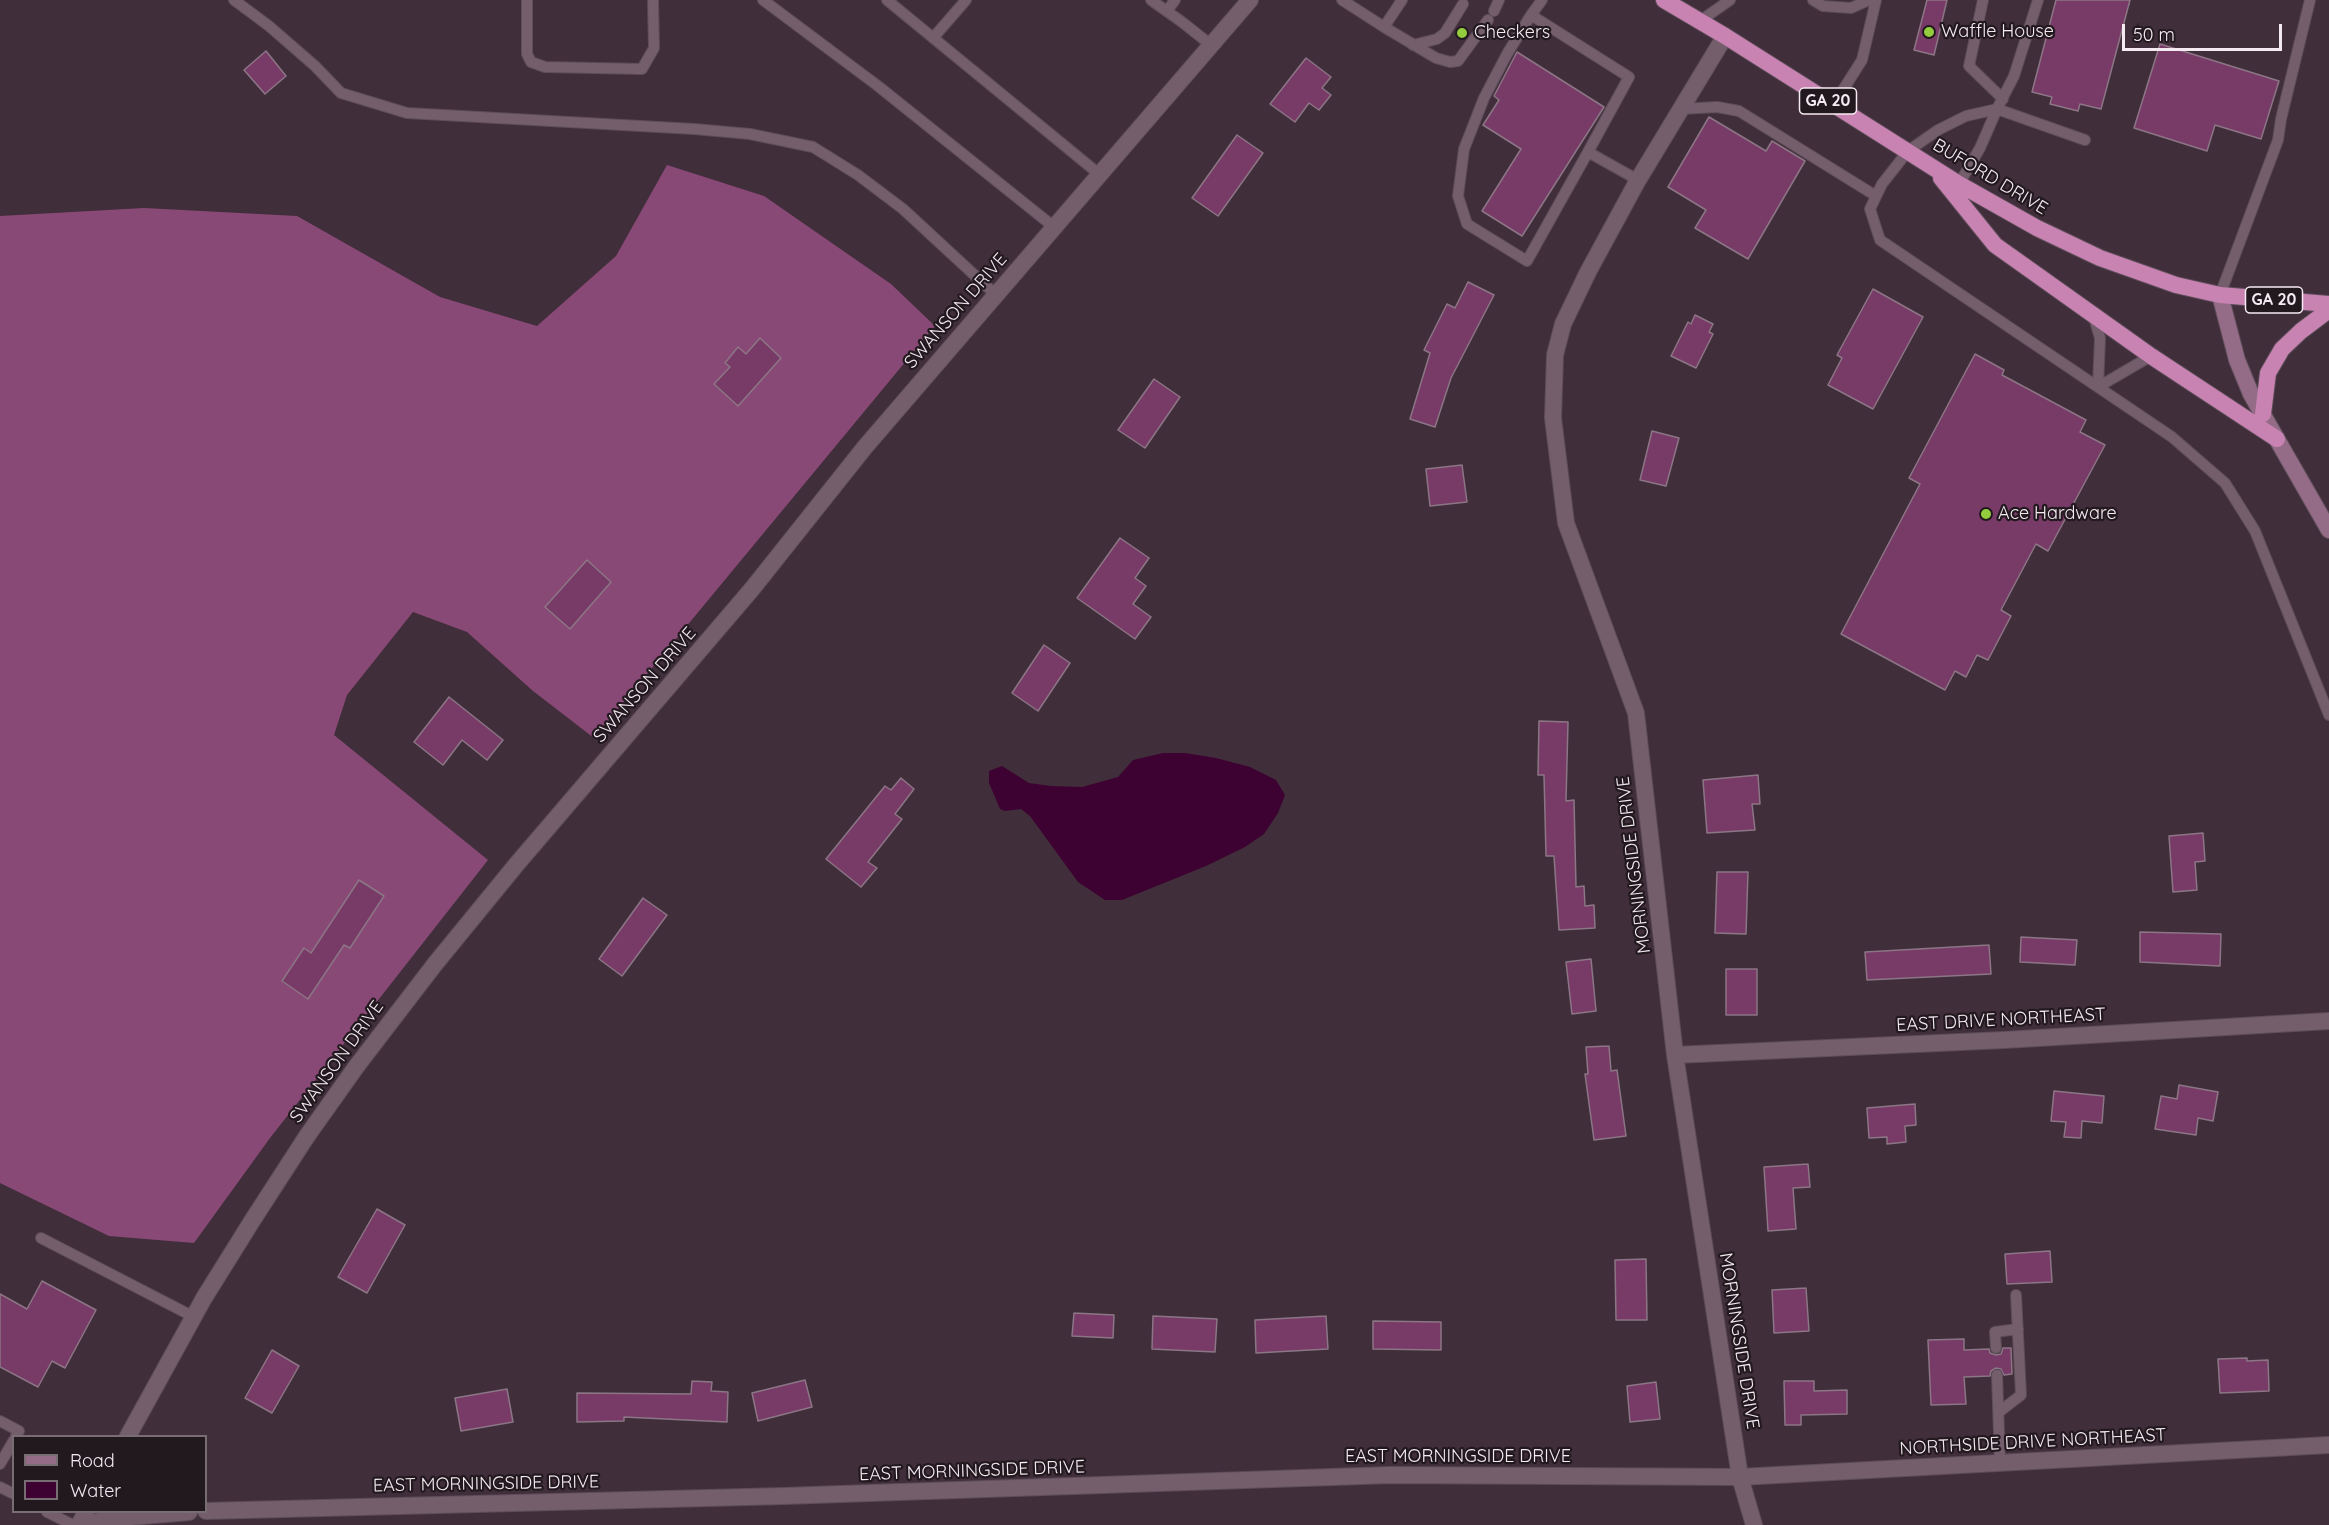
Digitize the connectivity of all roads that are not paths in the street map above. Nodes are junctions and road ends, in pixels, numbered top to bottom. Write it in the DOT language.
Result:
graph roads {
  1 [pos="234,0"];
  2 [pos="527,0"];
  3 [pos="653,0"];
  4 [pos="763,0"];
  5 [pos="887,0"];
  6 [pos="966,0"];
  7 [pos="1151,0"];
  8 [pos="1175,0"];
  9 [pos="1250,0"];
  10 [pos="1341,0"];
  11 [pos="1402,0"];
  12 [pos="1499,0"];
  13 [pos="1542,0"];
  14 [pos="1664,0"];
  15 [pos="1730,0"];
  16 [pos="1813,0"];
  17 [pos="1869,0"];
  18 [pos="1875,0"];
  19 [pos="1983,0"];
  20 [pos="2038,0"];
  21 [pos="2310,0"];
  22 [pos="1463,4"];
  23 [pos="1167,11"];
  24 [pos="1531,15"];
  25 [pos="1700,21"];
  26 [pos="1384,27"];
  27 [pos="1725,36"];
  28 [pos="933,38"];
  29 [pos="1211,45"];
  30 [pos="1413,45"];
  31 [pos="2003,99"];
  32 [pos="1834,104"];
  33 [pos="1681,109"];
  34 [pos="1997,109"];
  35 [pos="2085,140"];
  36 [pos="1908,151"];
  37 [pos="1588,153"];
  38 [pos="1931,166"];
  39 [pos="1099,174"];
  40 [pos="1638,180"];
  41 [pos="1959,184"];
  42 [pos="1876,196"];
  43 [pos="1053,227"];
  44 [pos="995,294"];
  45 [pos="2220,295"];
  46 [pos="2329,304"];
  47 [pos="2329,310"];
  48 [pos="2093,314"];
  49 [pos="2151,356"];
  50 [pos="2098,387"];
  51 [pos="2263,414"];
  52 [pos="2277,439"];
  53 [pos="2329,530"];
  54 [pos="2329,715"];
  55 [pos="2329,1022"];
  56 [pos="1676,1055"];
  57 [pos="41,1238"];
  58 [pos="2016,1295"];
  59 [pos="194,1317"];
  60 [pos="2018,1329"];
  61 [pos="1996,1348"];
  62 [pos="1997,1375"];
  63 [pos="1999,1412"];
  64 [pos="0,1421"];
  65 [pos="17,1435"];
  66 [pos="129,1435"];
  67 [pos="12,1443"];
  68 [pos="2329,1445"];
  69 [pos="0,1464"];
  70 [pos="2000,1464"];
  71 [pos="1740,1478"];
  72 [pos="207,1511"];
  73 [pos="49,1513"];
  74 [pos="179,1513"];
  75 [pos="73,1525"];
  76 [pos="86,1525"];
  77 [pos="1754,1525"];
  1 -- 44 [label="lane"];
  2 -- 3 [label="lane"];
  4 -- 43 [label="lane"];
  5 -- 28 [label="lane"];
  6 -- 28 [label="lane"];
  7 -- 23 [label="lane"];
  8 -- 23 [label="lane"];
  9 -- 29 [label="street, SWANSON DRIVE"];
  10 -- 26 [label="lane"];
  11 -- 26 [label="lane"];
  12 -- 30 [label="lane"];
  13 -- 24 [label="lane"];
  14 -- 25 [label="highway, BUFORD DRIVE / GA 20"];
  15 -- 25 [label="lane"];
  16 -- 17 [label="lane"];
  18 -- 32 [label="lane"];
  19 -- 31 [label="lane"];
  20 -- 31 [label="lane"];
  21 -- 45 [label="lane"];
  22 -- 30 [label="lane"];
  23 -- 29 [label="lane"];
  24 -- 37 [label="lane"];
  24 -- 37 [label="lane"];
  25 -- 27 [label="highway, BUFORD DRIVE / GA 20"];
  26 -- 30 [label="lane"];
  27 -- 32 [label="highway, BUFORD DRIVE / GA 20"];
  27 -- 33 [label="street"];
  28 -- 39 [label="lane"];
  29 -- 39 [label="street, SWANSON DRIVE"];
  31 -- 34 [label="lane"];
  32 -- 36 [label="highway, BUFORD DRIVE / GA 20"];
  33 -- 40 [label="street"];
  33 -- 42 [label="lane"];
  34 -- 35 [label="lane"];
  34 -- 36 [label="lane"];
  34 -- 41 [label="lane"];
  36 -- 38 [label="highway, BUFORD DRIVE / GA 20"];
  36 -- 42 [label="lane"];
  37 -- 40 [label="lane"];
  38 -- 41 [label="highway, BUFORD DRIVE / GA 20"];
  38 -- 48 [label="highway"];
  39 -- 43 [label="street, SWANSON DRIVE"];
  40 -- 56 [label="street, MORNINGSIDE DRIVE"];
  41 -- 45 [label="highway, BUFORD DRIVE / GA 20"];
  42 -- 50 [label="lane"];
  43 -- 44 [label="street, SWANSON DRIVE"];
  44 -- 59 [label="street, SWANSON DRIVE"];
  45 -- 46 [label="highway, BUFORD DRIVE / GA 20"];
  45 -- 51 [label="main road"];
  47 -- 51 [label="highway"];
  48 -- 49 [label="highway"];
  48 -- 50 [label="lane"];
  49 -- 50 [label="lane"];
  49 -- 52 [label="highway"];
  50 -- 54 [label="lane"];
  51 -- 52 [label="main road"];
  52 -- 53 [label="main road"];
  55 -- 56 [label="street, EAST DRIVE NORTHEAST"];
  56 -- 71 [label="street, MORNINGSIDE DRIVE"];
  57 -- 59 [label="lane"];
  58 -- 60 [label="lane"];
  59 -- 66 [label="street, SWANSON DRIVE"];
  60 -- 61 [label="lane"];
  60 -- 63 [label="lane"];
  62 -- 63 [label="lane"];
  63 -- 70 [label="lane"];
  64 -- 65 [label="lane"];
  67 -- 69 [label="lane"];
  68 -- 70 [label="street, NORTHSIDE DRIVE NORTHEAST"];
  70 -- 71 [label="street, NORTHSIDE DRIVE NORTHEAST"];
  71 -- 72 [label="street, EAST MORNINGSIDE DRIVE"];
  71 -- 77 [label="street, MORNINGSIDE DRIVE"];
  73 -- 75 [label="lane"];
  74 -- 76 [label="street"];
}
